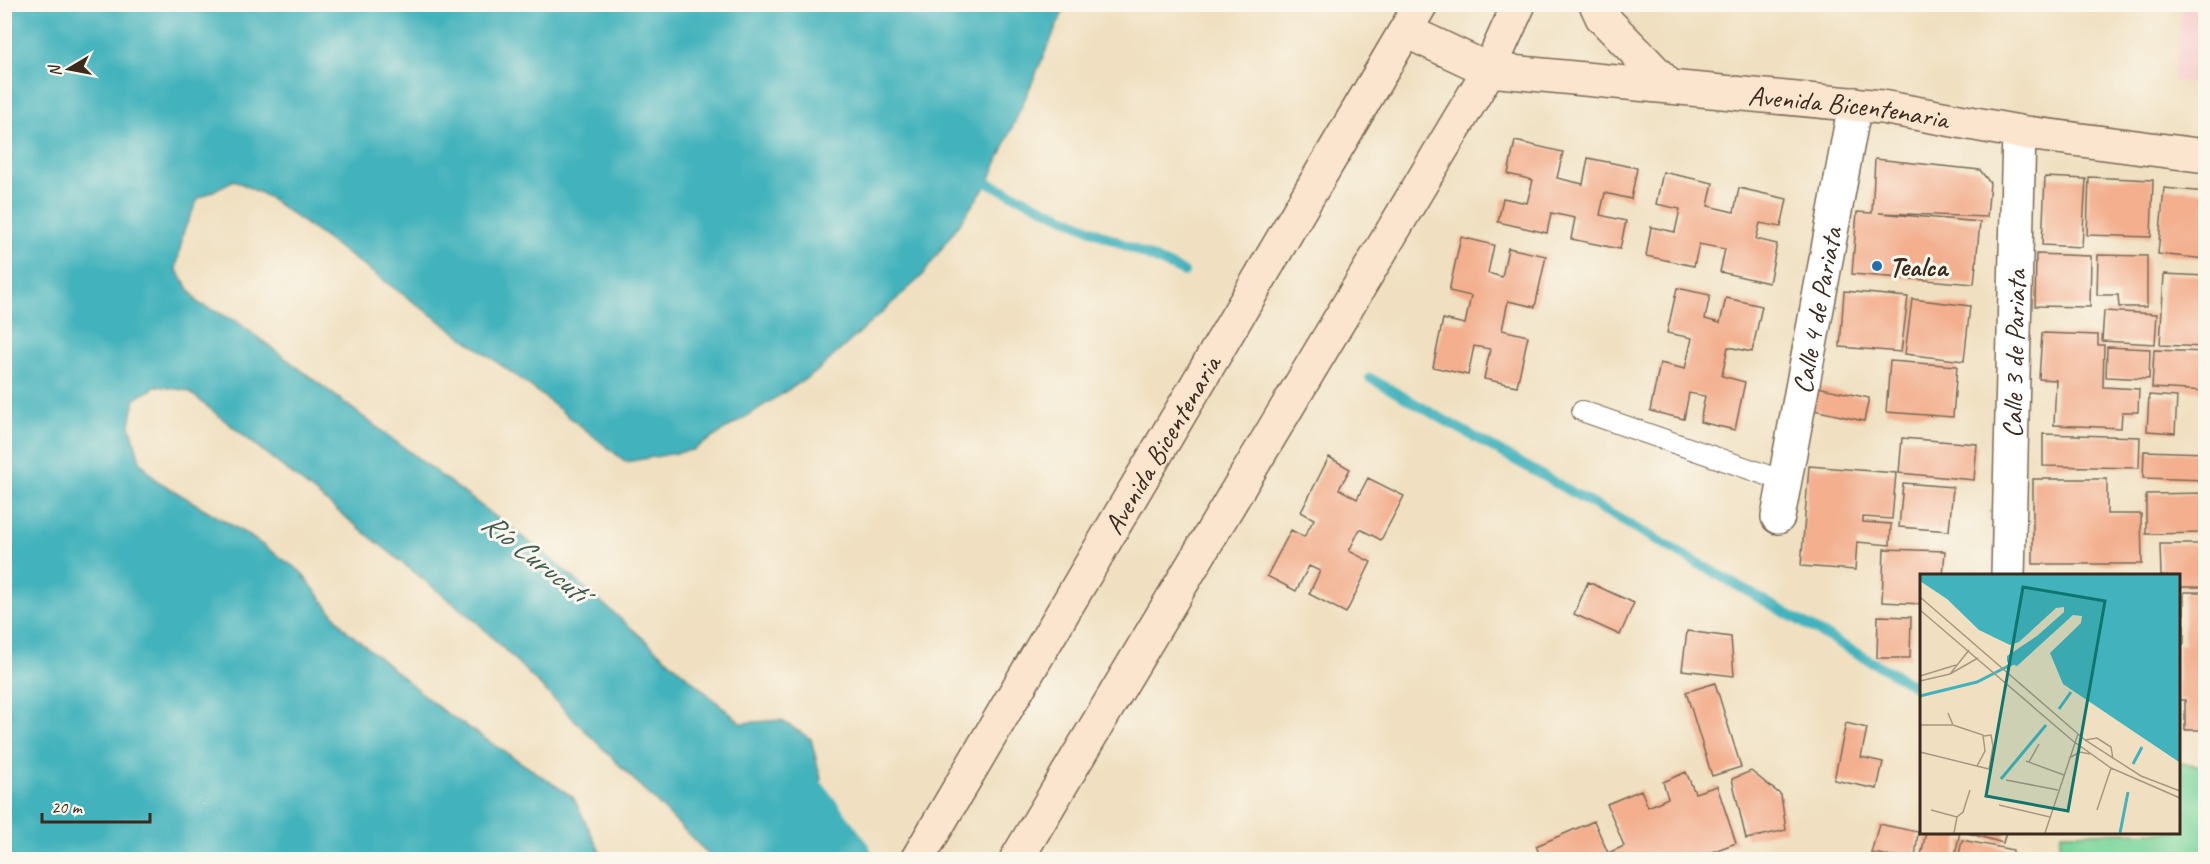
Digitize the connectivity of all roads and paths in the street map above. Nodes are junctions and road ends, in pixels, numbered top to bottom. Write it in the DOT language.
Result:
graph roads {
  1 [pos="1519,4"];
  2 [pos="1596,4"];
  3 [pos="1413,18"];
  4 [pos="1489,70"];
  5 [pos="1668,85"];
  6 [pos="1855,104"];
  7 [pos="2019,132"];
  8 [pos="2205,156"];
  9 [pos="1582,411"];
  10 [pos="1784,481"];
  11 [pos="1778,517"];
  12 [pos="2008,574"];
  13 [pos="916,860"];
  14 [pos="1016,860"];
  1 -- 4 [label="street"];
  2 -- 5 [label="street"];
  3 -- 4 [label="street, Avenida Bicentenaria"];
  3 -- 13 [label="street, Avenida Bicentenaria"];
  4 -- 5 [label="street, Avenida Bicentenaria"];
  4 -- 14 [label="street"];
  5 -- 6 [label="street, Avenida Bicentenaria"];
  6 -- 7 [label="street, Avenida Bicentenaria"];
  6 -- 10 [label="street, Calle 4 de Pariata"];
  7 -- 8 [label="street, Avenida Bicentenaria"];
  7 -- 12 [label="street, Calle 3 de Pariata"];
  9 -- 10 [label="lane"];
  10 -- 11 [label="street, Calle 4 de Pariata"];
}
